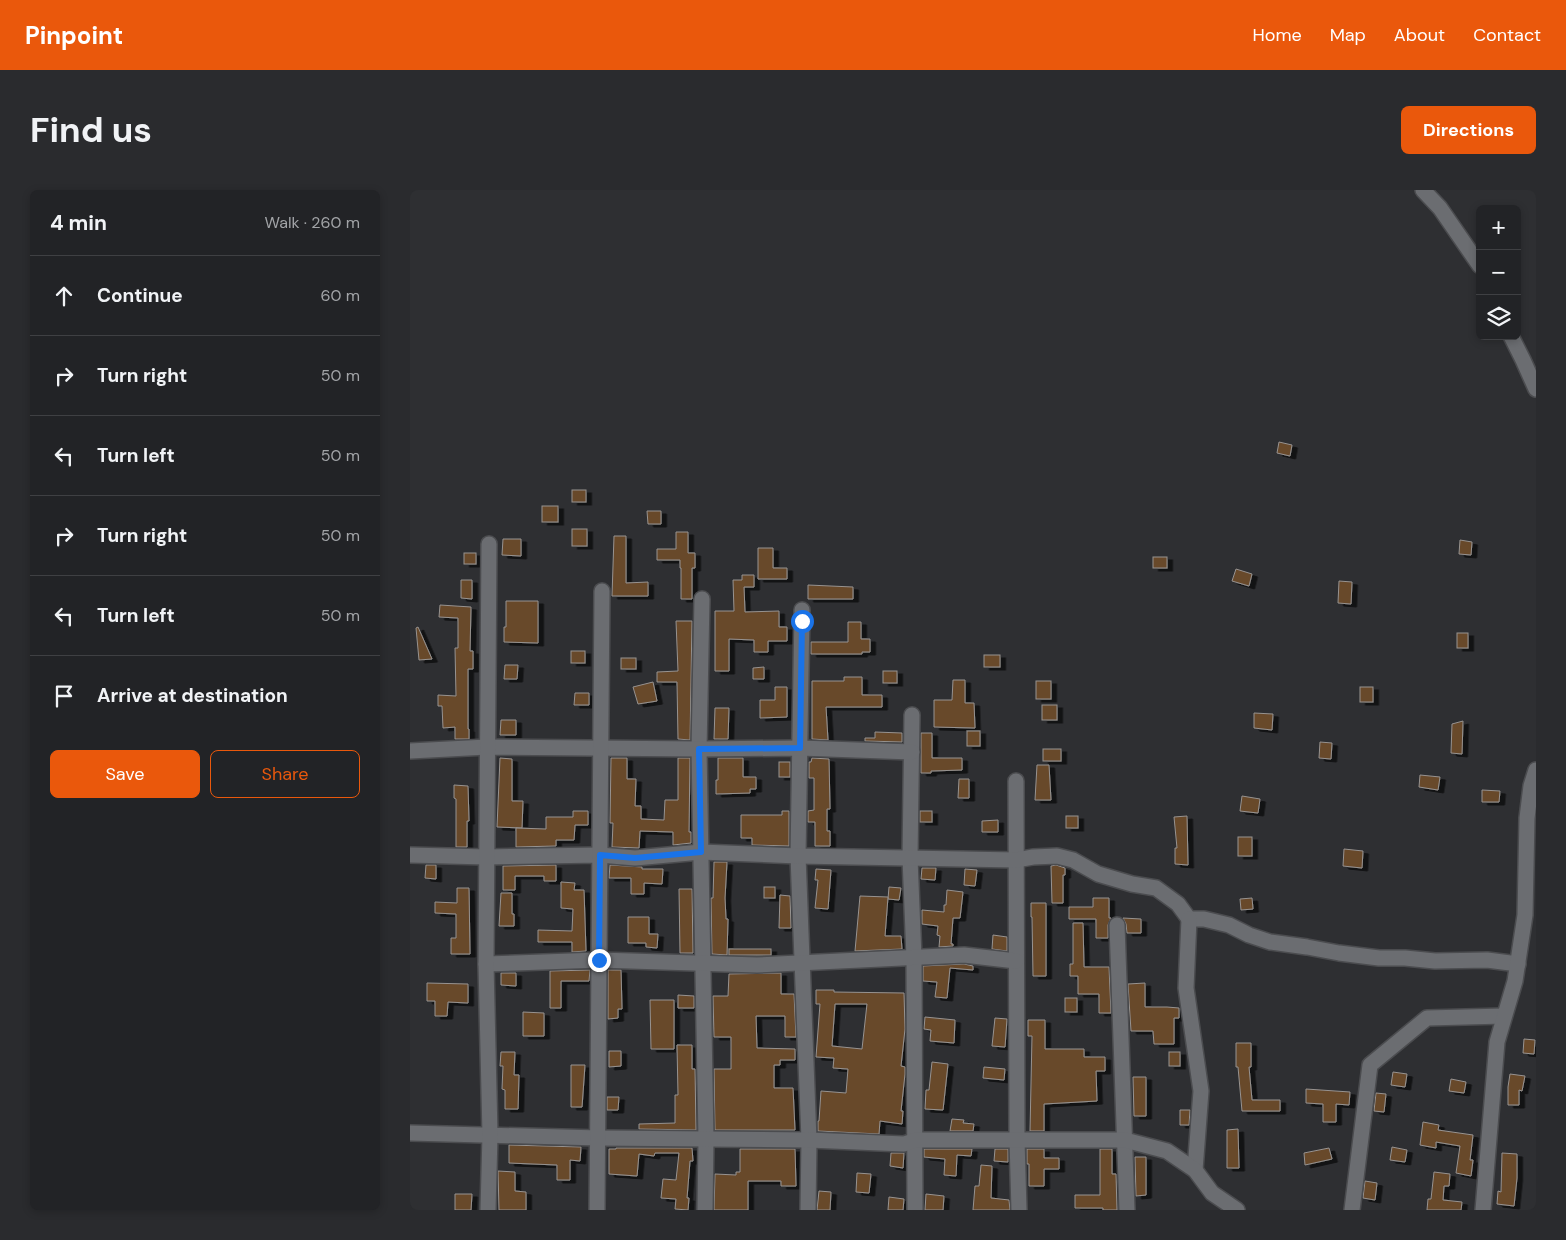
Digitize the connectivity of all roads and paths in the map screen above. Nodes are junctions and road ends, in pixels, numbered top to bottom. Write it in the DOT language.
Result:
graph roads {
  1 [pos="1423,190"];
  2 [pos="1476,260"];
  3 [pos="1513,340"];
  4 [pos="1536,389"];
  5 [pos="488,544"];
  6 [pos="602,591"];
  7 [pos="702,599"];
  8 [pos="802,610"];
  9 [pos="912,715"];
  10 [pos="487,747"];
  11 [pos="601,748"];
  12 [pos="800,748"];
  13 [pos="699,749"];
  14 [pos="410,751"];
  15 [pos="912,752"];
  16 [pos="1536,770"];
  17 [pos="1016,781"];
  18 [pos="701,852"];
  19 [pos="410,855"];
  20 [pos="600,855"];
  21 [pos="798,856"];
  22 [pos="486,857"];
  23 [pos="910,858"];
  24 [pos="1016,860"];
  25 [pos="1189,919"];
  26 [pos="1117,925"];
  27 [pos="914,958"];
  28 [pos="599,960"];
  29 [pos="1016,961"];
  30 [pos="802,963"];
  31 [pos="486,964"];
  32 [pos="703,964"];
  33 [pos="1518,964"];
  34 [pos="1504,1016"];
  35 [pos="410,1133"];
  36 [pos="490,1135"];
  37 [pos="598,1138"];
  38 [pos="706,1139"];
  39 [pos="810,1140"];
  40 [pos="916,1140"];
  41 [pos="1017,1140"];
  42 [pos="1125,1140"];
  43 [pos="1195,1170"];
  44 [pos="488,1210"];
  45 [pos="597,1210"];
  46 [pos="704,1210"];
  47 [pos="808,1210"];
  48 [pos="915,1210"];
  49 [pos="1019,1210"];
  50 [pos="1127,1210"];
  51 [pos="1237,1210"];
  52 [pos="1352,1210"];
  53 [pos="1483,1210"];
  1 -- 2 [label="street"];
  3 -- 4 [label="street"];
  5 -- 10 [label="street"];
  6 -- 11 [label="street"];
  7 -- 13 [label="street"];
  8 -- 12 [label="street"];
  9 -- 15 [label="street"];
  10 -- 11 [label="street"];
  10 -- 14 [label="street"];
  10 -- 22 [label="street"];
  11 -- 13 [label="street"];
  11 -- 20 [label="street"];
  12 -- 13 [label="street"];
  12 -- 15 [label="street"];
  12 -- 21 [label="street"];
  13 -- 18 [label="street"];
  15 -- 23 [label="street"];
  16 -- 33 [label="street"];
  17 -- 24 [label="street"];
  18 -- 20 [label="street"];
  18 -- 21 [label="street"];
  18 -- 32 [label="street"];
  19 -- 22 [label="street"];
  20 -- 22 [label="street"];
  20 -- 28 [label="street"];
  21 -- 23 [label="street"];
  21 -- 30 [label="street"];
  22 -- 31 [label="street"];
  23 -- 24 [label="street"];
  23 -- 27 [label="street"];
  24 -- 25 [label="street"];
  24 -- 29 [label="street"];
  25 -- 33 [label="street"];
  25 -- 43 [label="street"];
  26 -- 42 [label="street"];
  27 -- 29 [label="street"];
  27 -- 30 [label="street"];
  27 -- 40 [label="street"];
  28 -- 31 [label="street"];
  28 -- 32 [label="street"];
  28 -- 37 [label="street"];
  29 -- 41 [label="street"];
  30 -- 32 [label="street"];
  30 -- 39 [label="street"];
  31 -- 36 [label="street"];
  32 -- 38 [label="street"];
  33 -- 34 [label="street"];
  34 -- 52 [label="street"];
  34 -- 53 [label="street"];
  35 -- 36 [label="street"];
  36 -- 37 [label="street"];
  36 -- 44 [label="street"];
  37 -- 38 [label="street"];
  37 -- 45 [label="street"];
  38 -- 39 [label="street"];
  38 -- 46 [label="street"];
  39 -- 40 [label="street"];
  39 -- 47 [label="street"];
  40 -- 41 [label="street"];
  40 -- 48 [label="street"];
  41 -- 42 [label="street"];
  41 -- 49 [label="street"];
  42 -- 43 [label="street"];
  42 -- 50 [label="street"];
  43 -- 51 [label="street"];
}
